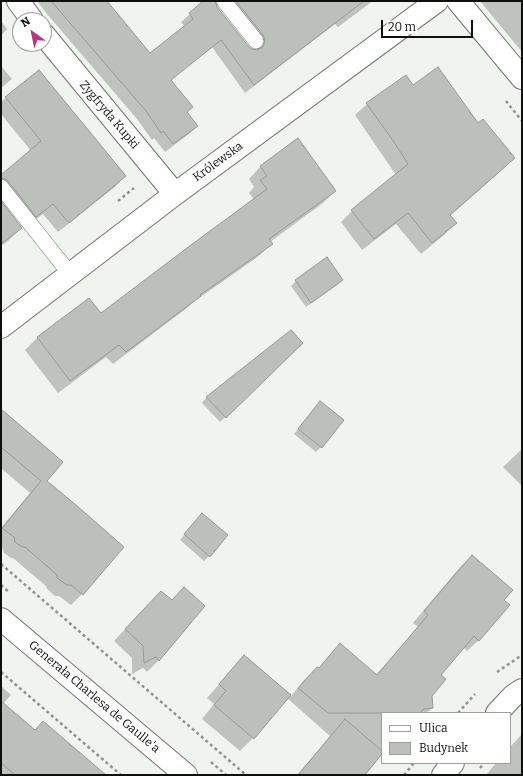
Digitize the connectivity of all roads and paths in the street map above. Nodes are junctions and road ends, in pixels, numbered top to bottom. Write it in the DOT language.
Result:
graph roads {
  1 [pos="18,1"];
  2 [pos="224,1"];
  3 [pos="437,1"];
  4 [pos="458,1"];
  5 [pos="26,12"];
  6 [pos="256,41"];
  7 [pos="52,45"];
  8 [pos="522,78"];
  9 [pos="1,187"];
  10 [pos="175,194"];
  11 [pos="70,274"];
  12 [pos="1,327"];
  13 [pos="1,564"];
  14 [pos="1,619"];
  15 [pos="1,672"];
  16 [pos="522,690"];
  17 [pos="498,712"];
  18 [pos="413,764"];
  19 [pos="452,764"];
  20 [pos="121,775"];
  21 [pos="186,775"];
  22 [pos="246,775"];
  23 [pos="404,775"];
  24 [pos="443,775"];
  1 -- 5 [label="street"];
  2 -- 6 [label="lane"];
  3 -- 10 [label="street, Królewska"];
  4 -- 8 [label="street"];
  7 -- 10 [label="street, Zygfryda Kupki"];
  9 -- 11 [label="lane"];
  10 -- 11 [label="street, Królewska"];
  11 -- 12 [label="street, Królewska"];
  13 -- 22 [label="path"];
  14 -- 21 [label="street, Generała Charlesa de Gaulle'a"];
  15 -- 20 [label="path"];
  16 -- 17 [label="street"];
  18 -- 23 [label="path"];
  19 -- 24 [label="street"];
}
